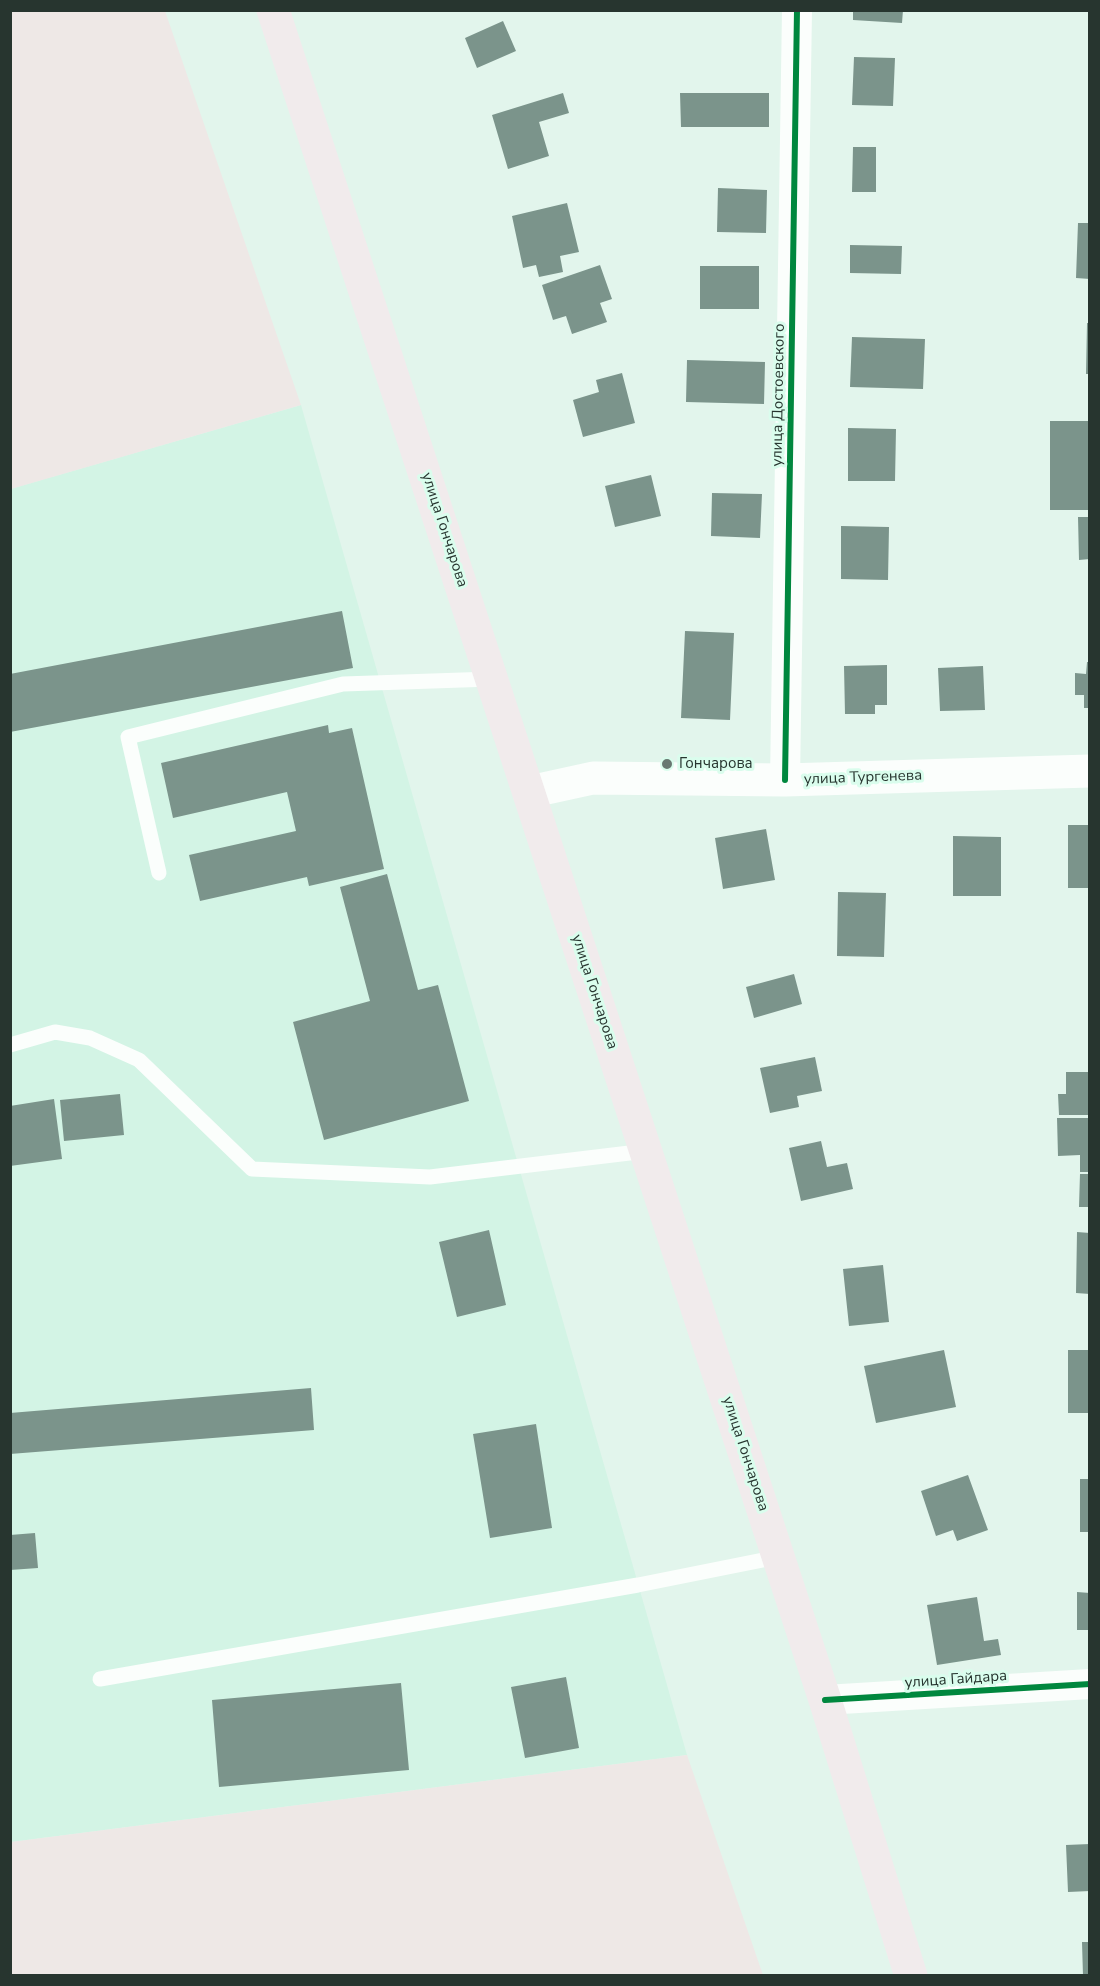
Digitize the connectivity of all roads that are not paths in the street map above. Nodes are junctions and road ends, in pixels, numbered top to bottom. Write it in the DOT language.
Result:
graph roads {
  1 [pos="273,10"];
  2 [pos="796,10"];
  3 [pos="492,679"];
  4 [pos="1089,771"];
  5 [pos="785,780"];
  6 [pos="529,792"];
  7 [pos="159,873"];
  8 [pos="10,1045"];
  9 [pos="646,1151"];
  10 [pos="778,1557"];
  11 [pos="100,1679"];
  12 [pos="1089,1684"];
  13 [pos="825,1700"];
  14 [pos="911,1976"];
  1 -- 3 [label="main road, улица Гончарова"];
  2 -- 5 [label="street, улица Достоевского"];
  3 -- 6 [label="main road, улица Гончарова"];
  3 -- 7 [label="lane"];
  4 -- 5 [label="street, улица Тургенева"];
  5 -- 6 [label="street, улица Тургенева"];
  6 -- 9 [label="main road, улица Гончарова"];
  8 -- 9 [label="lane"];
  9 -- 10 [label="main road, улица Гончарова"];
  10 -- 11 [label="lane"];
  10 -- 13 [label="main road, улица Гончарова"];
  12 -- 13 [label="street, улица Гайдара"];
  13 -- 14 [label="main road, улица Гончарова"];
}
